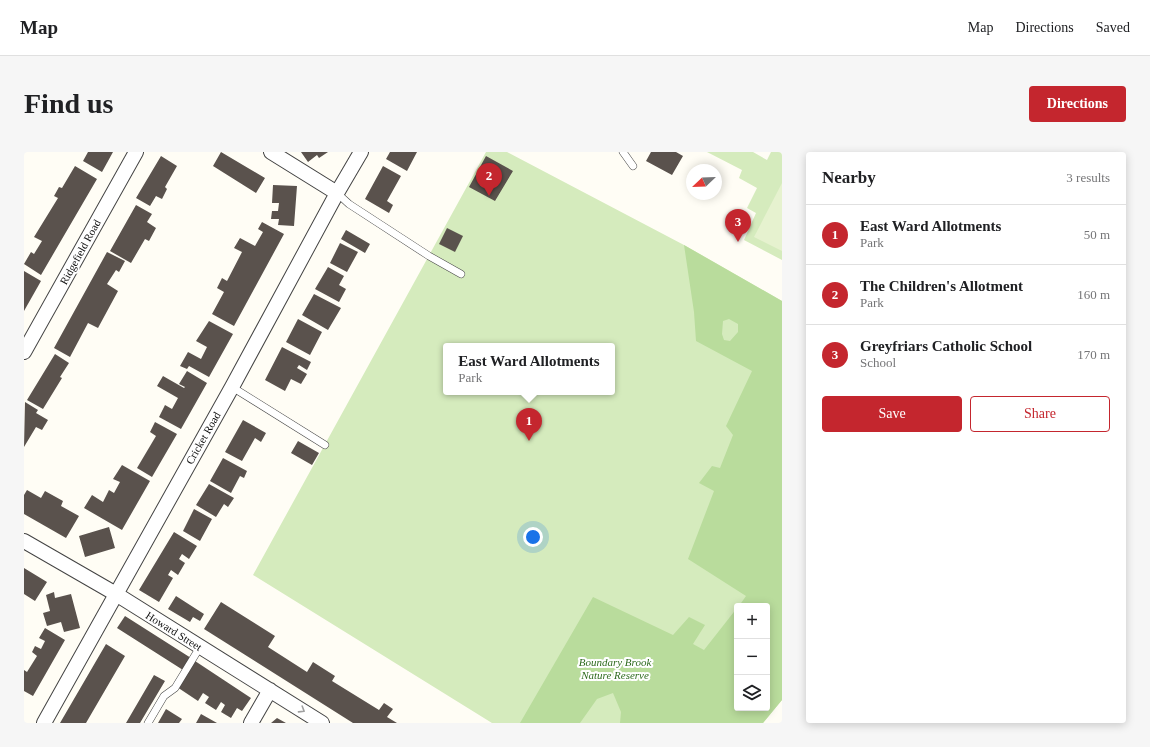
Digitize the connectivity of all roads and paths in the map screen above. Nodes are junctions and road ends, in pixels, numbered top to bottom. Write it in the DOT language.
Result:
graph roads {
  1 [pos="136,152"];
  2 [pos="271,152"];
  3 [pos="361,152"];
  4 [pos="623,152"];
  5 [pos="633,166"];
  6 [pos="337,193"];
  7 [pos="461,274"];
  8 [pos="24,352"];
  9 [pos="232,387"];
  10 [pos="325,445"];
  11 [pos="24,541"];
  12 [pos="116,594"];
  13 [pos="200,647"];
  14 [pos="270,690"];
  15 [pos="44,723"];
  16 [pos="148,723"];
  17 [pos="251,723"];
  18 [pos="322,723"];
  1 -- 8 [label="street, Ridgefield Road"];
  2 -- 6 [label="street"];
  3 -- 6 [label="street, Cricket Road"];
  4 -- 5 [label="lane"];
  6 -- 7 [label="lane"];
  6 -- 9 [label="street, Cricket Road"];
  9 -- 10 [label="lane"];
  9 -- 12 [label="street, Cricket Road"];
  11 -- 12 [label="street, Howard Street"];
  12 -- 13 [label="street, Howard Street"];
  12 -- 15 [label="street, Cricket Road"];
  13 -- 14 [label="street, Howard Street"];
  13 -- 16 [label="lane"];
  14 -- 17 [label="street"];
  14 -- 18 [label="street, Howard Street, one-way"];
}
